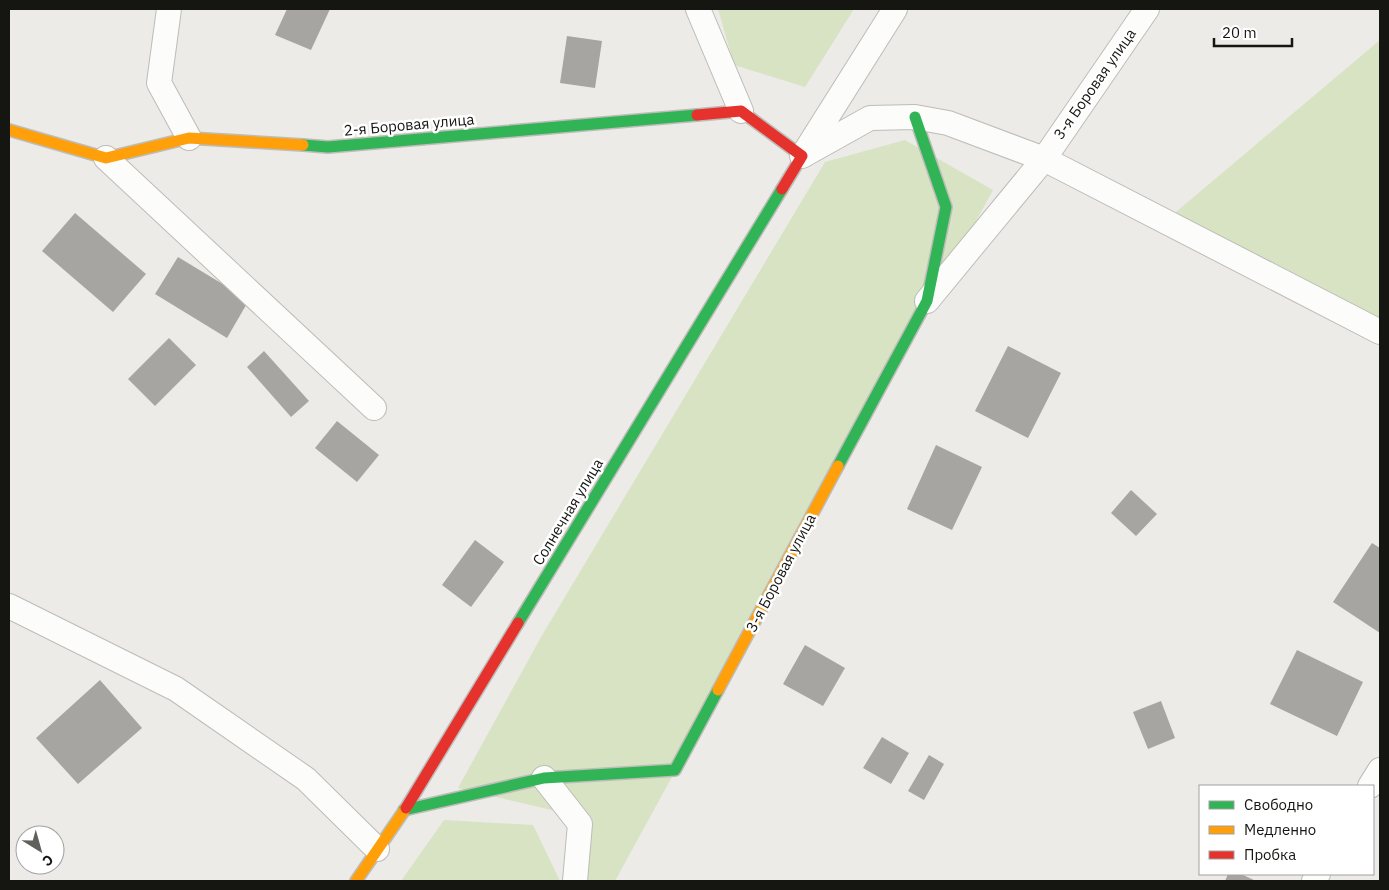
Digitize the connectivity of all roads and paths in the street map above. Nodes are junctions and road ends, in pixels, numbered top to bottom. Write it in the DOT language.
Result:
graph roads {
  1 [pos="169,9"];
  2 [pos="698,9"];
  3 [pos="895,9"];
  4 [pos="1147,9"];
  5 [pos="740,111"];
  6 [pos="915,117"];
  7 [pos="9,130"];
  8 [pos="189,138"];
  9 [pos="802,156"];
  10 [pos="106,158"];
  11 [pos="1044,159"];
  12 [pos="927,301"];
  13 [pos="1380,332"];
  14 [pos="374,408"];
  15 [pos="9,606"];
  16 [pos="1380,770"];
  17 [pos="544,778"];
  18 [pos="1371,785"];
  19 [pos="404,810"];
  20 [pos="377,849"];
  21 [pos="356,881"];
  22 [pos="575,881"];
  1 -- 8 [label="street"];
  2 -- 5 [label="street"];
  3 -- 9 [label="street"];
  4 -- 11 [label="street, 3-я Боровая улица"];
  5 -- 8 [label="street, 2-я Боровая улица"];
  5 -- 9 [label="street"];
  6 -- 9 [label="street"];
  6 -- 11 [label="street"];
  6 -- 12 [label="street, 3-я Боровая улица"];
  7 -- 10 [label="street, 2-я Боровая улица"];
  8 -- 10 [label="street, 2-я Боровая улица"];
  9 -- 19 [label="street, Солнечная улица"];
  10 -- 14 [label="street"];
  11 -- 12 [label="street, 3-я Боровая улица"];
  11 -- 13 [label="street"];
  12 -- 17 [label="street, 3-я Боровая улица"];
  15 -- 20 [label="street"];
  16 -- 18 [label="street"];
  17 -- 19 [label="street, 3-я Боровая улица"];
  17 -- 22 [label="street"];
  19 -- 20 [label="street, Солнечная улица"];
  20 -- 21 [label="street, Солнечная улица"];
}
